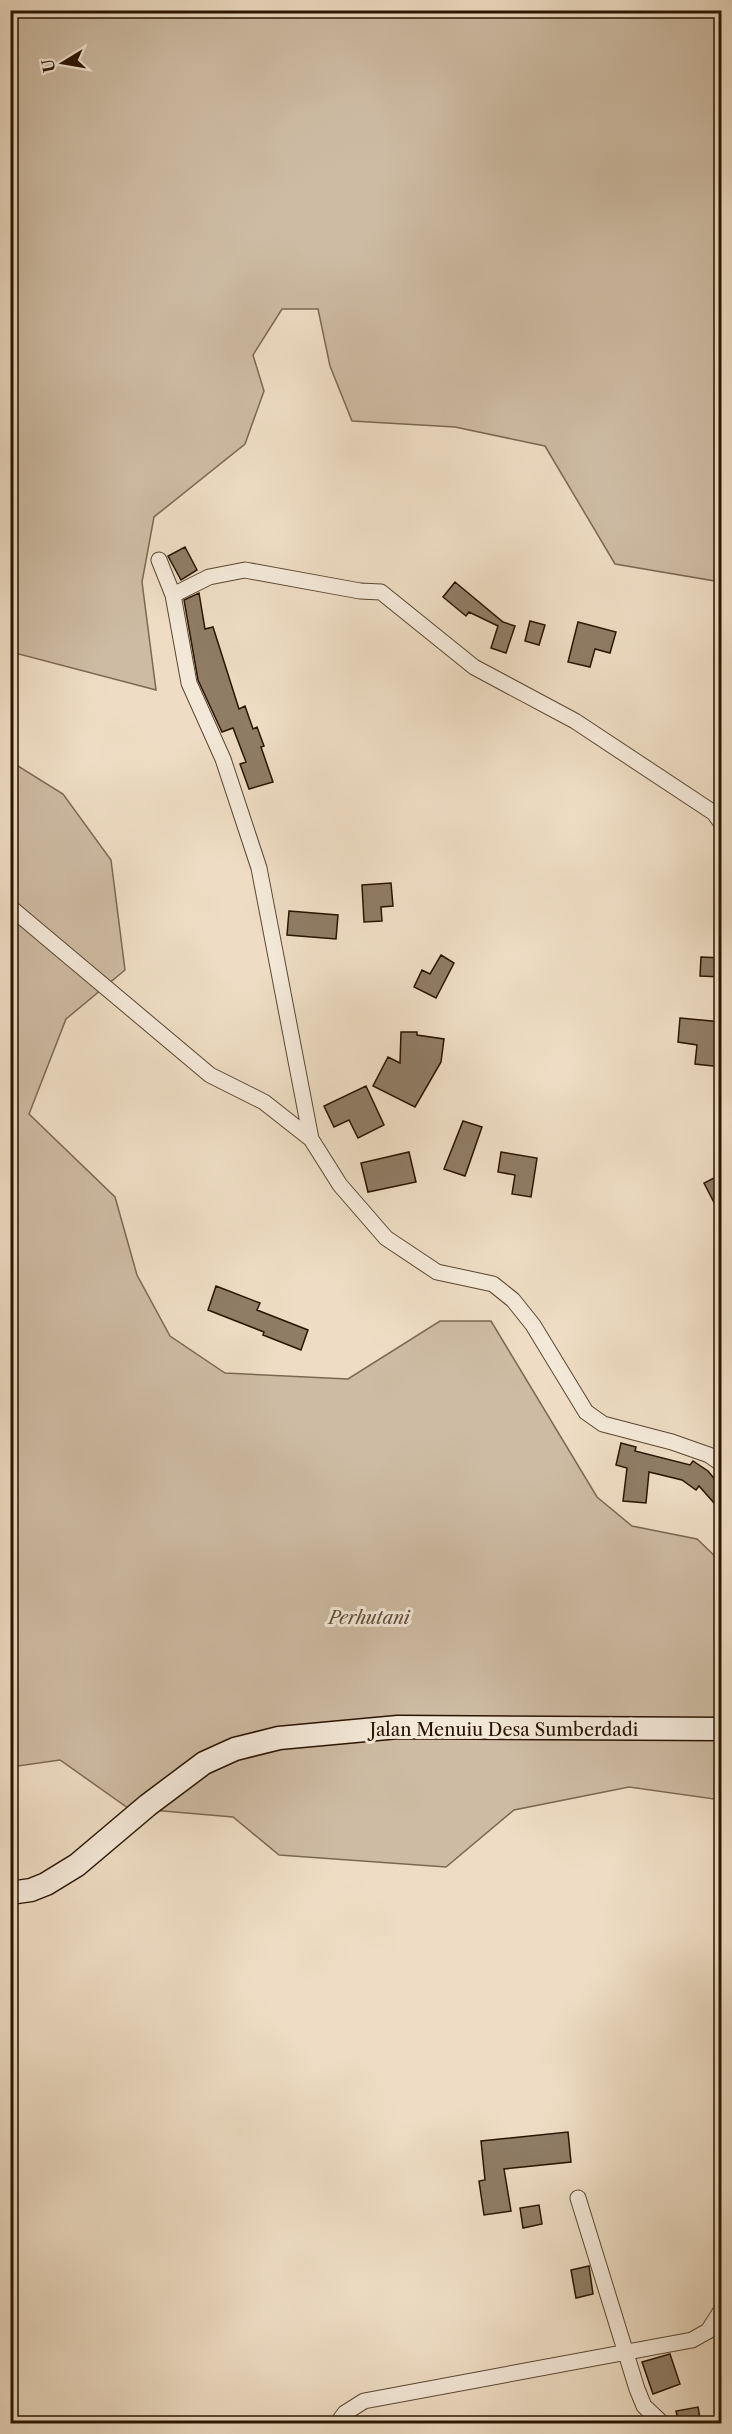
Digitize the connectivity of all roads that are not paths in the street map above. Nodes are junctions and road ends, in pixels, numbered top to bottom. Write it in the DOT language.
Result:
graph roads {
  1 [pos="159,560"];
  2 [pos="173,595"];
  3 [pos="722,824"];
  4 [pos="10,907"];
  5 [pos="311,1139"];
  6 [pos="722,1464"];
  7 [pos="722,1729"];
  8 [pos="10,1893"];
  9 [pos="578,2198"];
  10 [pos="722,2309"];
  11 [pos="627,2352"];
  12 [pos="338,2424"];
  13 [pos="663,2424"];
  1 -- 2 [label="street"];
  2 -- 3 [label="street"];
  2 -- 5 [label="street"];
  4 -- 5 [label="street"];
  5 -- 6 [label="street"];
  7 -- 8 [label="street, Jalan Menuiu Desa Sumberdadi"];
  9 -- 11 [label="street"];
  10 -- 11 [label="street"];
  11 -- 12 [label="street"];
  11 -- 13 [label="street"];
}
